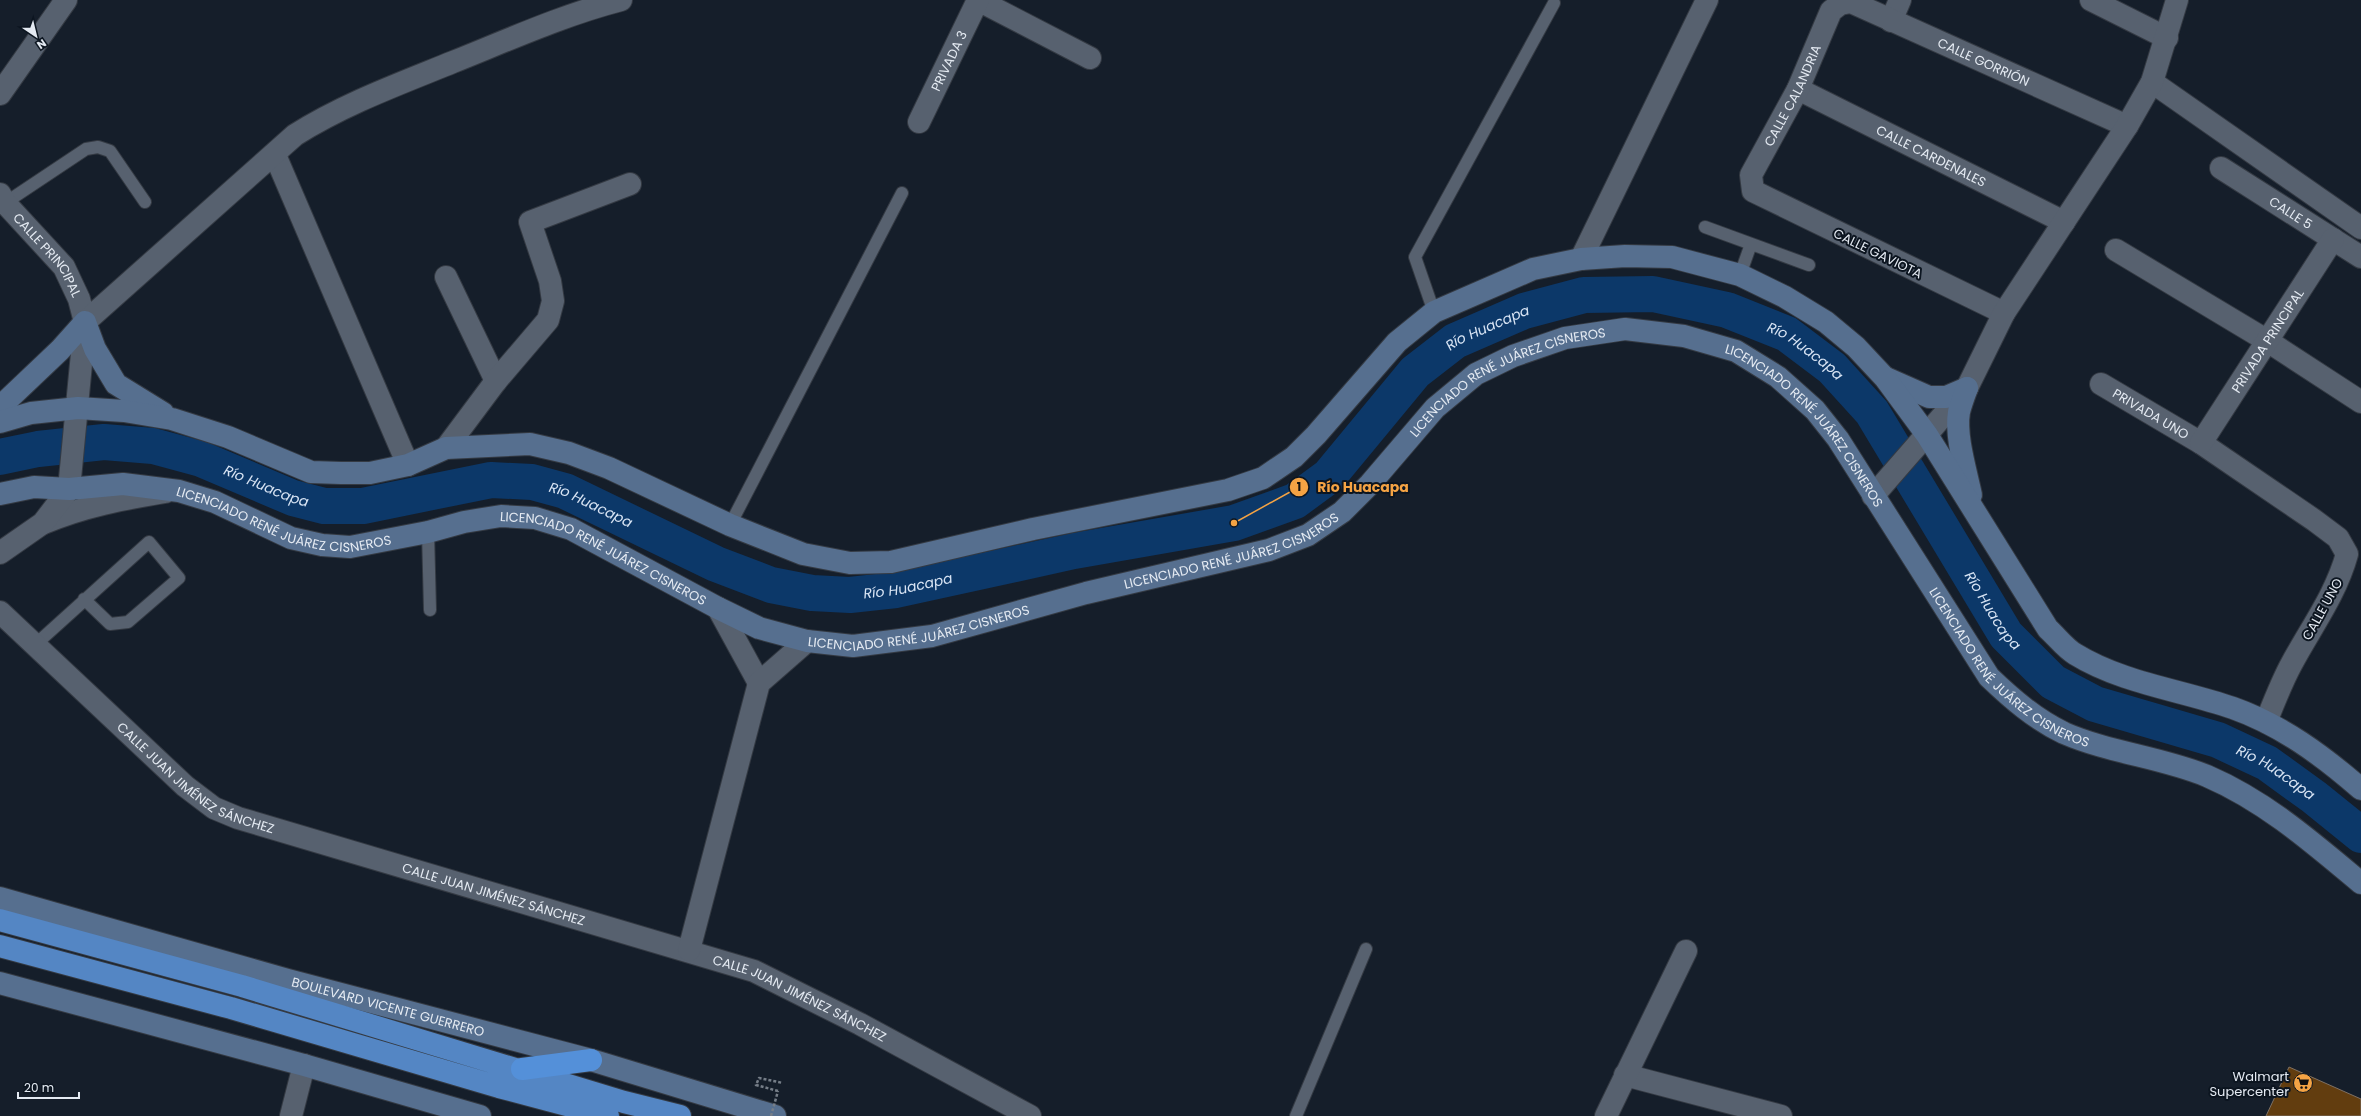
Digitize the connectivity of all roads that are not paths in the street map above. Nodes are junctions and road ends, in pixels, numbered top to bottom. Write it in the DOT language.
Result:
graph roads {
  1 [pos="66,0"];
  2 [pos="621,0"];
  3 [pos="978,0"];
  4 [pos="1707,0"];
  5 [pos="1900,0"];
  6 [pos="2091,0"];
  7 [pos="2177,0"];
  8 [pos="1554,3"];
  9 [pos="1840,4"];
  10 [pos="575,6"];
  11 [pos="1891,21"];
  12 [pos="2167,38"];
  13 [pos="1090,58"];
  14 [pos="2152,82"];
  15 [pos="1798,89"];
  16 [pos="0,94"];
  17 [pos="919,122"];
  18 [pos="2126,126"];
  19 [pos="275,155"];
  20 [pos="2221,168"];
  21 [pos="630,184"];
  22 [pos="1753,191"];
  23 [pos="902,193"];
  24 [pos="2,199"];
  25 [pos="144,202"];
  26 [pos="2064,222"];
  27 [pos="1705,227"];
  28 [pos="2361,228"];
  29 [pos="2333,239"];
  30 [pos="1751,244"];
  31 [pos="2116,250"];
  32 [pos="2361,257"];
  33 [pos="1582,259"];
  34 [pos="1809,265"];
  35 [pos="1740,275"];
  36 [pos="446,277"];
  37 [pos="1434,312"];
  38 [pos="2004,313"];
  39 [pos="85,322"];
  40 [pos="2266,340"];
  41 [pos="1885,378"];
  42 [pos="496,380"];
  43 [pos="2101,384"];
  44 [pos="1967,388"];
  45 [pos="2361,402"];
  46 [pos="0,407"];
  47 [pos="77,413"];
  48 [pos="172,419"];
  49 [pos="0,422"];
  50 [pos="1922,440"];
  51 [pos="2201,443"];
  52 [pos="446,448"];
  53 [pos="408,465"];
  54 [pos="69,482"];
  55 [pos="179,490"];
  56 [pos="1876,491"];
  57 [pos="0,494"];
  58 [pos="1975,510"];
  59 [pos="43,523"];
  60 [pos="730,525"];
  61 [pos="428,532"];
  62 [pos="0,553"];
  63 [pos="84,599"];
  64 [pos="718,608"];
  65 [pos="430,610"];
  66 [pos="0,612"];
  67 [pos="807,641"];
  68 [pos="36,644"];
  69 [pos="759,683"];
  70 [pos="2266,722"];
  71 [pos="2361,789"];
  72 [pos="2361,883"];
  73 [pos="0,898"];
  74 [pos="0,920"];
  75 [pos="0,946"];
  76 [pos="1366,949"];
  77 [pos="689,950"];
  78 [pos="1686,950"];
  79 [pos="0,983"];
  80 [pos="591,1060"];
  81 [pos="304,1066"];
  82 [pos="522,1069"];
  83 [pos="1625,1075"];
  84 [pos="291,1116"];
  85 [pos="480,1116"];
  86 [pos="608,1116"];
  87 [pos="680,1116"];
  88 [pos="775,1116"];
  89 [pos="1030,1116"];
  90 [pos="1296,1116"];
  91 [pos="1606,1116"];
  92 [pos="1781,1116"];
  1 -- 16 [label="street"];
  2 -- 10 [label="street"];
  3 -- 13 [label="street"];
  3 -- 17 [label="street, PRIVADA 3"];
  4 -- 33 [label="street"];
  5 -- 11 [label="street"];
  6 -- 12 [label="street"];
  7 -- 12 [label="street"];
  8 -- 37 [label="lane"];
  9 -- 11 [label="street, CALLE GORRIÓN"];
  9 -- 15 [label="street, CALLE CALANDRIA"];
  10 -- 19 [label="street"];
  11 -- 18 [label="street, CALLE GORRIÓN"];
  12 -- 14 [label="street"];
  14 -- 18 [label="street"];
  14 -- 28 [label="street"];
  15 -- 22 [label="street, CALLE CALANDRIA"];
  15 -- 26 [label="street, CALLE CARDENALES"];
  18 -- 26 [label="street"];
  19 -- 39 [label="street"];
  19 -- 53 [label="street"];
  20 -- 29 [label="street, CALLE 5"];
  21 -- 42 [label="street"];
  22 -- 38 [label="street, CALLE GAVIOTA"];
  23 -- 60 [label="lane"];
  24 -- 25 [label="lane"];
  24 -- 39 [label="street, CALLE PRINCIPAL"];
  26 -- 38 [label="street"];
  27 -- 30 [label="lane"];
  29 -- 32 [label="street, CALLE 5"];
  29 -- 40 [label="street, PRIVADA PRINCIPAL"];
  30 -- 34 [label="lane"];
  30 -- 35 [label="lane"];
  31 -- 40 [label="street"];
  33 -- 35 [label="main road"];
  33 -- 37 [label="main road"];
  35 -- 41 [label="main road"];
  36 -- 42 [label="street"];
  37 -- 60 [label="main road"];
  38 -- 44 [label="street"];
  39 -- 46 [label="main road"];
  39 -- 47 [label="street, CALLE PRINCIPAL"];
  39 -- 48 [label="main road"];
  40 -- 45 [label="street"];
  40 -- 51 [label="street, PRIVADA PRINCIPAL"];
  41 -- 44 [label="main road"];
  41 -- 50 [label="main road"];
  42 -- 52 [label="street"];
  43 -- 51 [label="street, PRIVADA UNO"];
  44 -- 50 [label="street"];
  44 -- 58 [label="main road"];
  47 -- 48 [label="main road"];
  47 -- 49 [label="main road"];
  47 -- 54 [label="street, CALLE PRINCIPAL"];
  48 -- 53 [label="main road"];
  50 -- 56 [label="street"];
  50 -- 58 [label="main road"];
  51 -- 70 [label="street, CALLE UNO"];
  52 -- 53 [label="main road"];
  52 -- 60 [label="main road"];
  54 -- 55 [label="main road, LICENCIADO RENÉ JUÁREZ CISNEROS"];
  54 -- 57 [label="main road, LICENCIADO RENÉ JUÁREZ CISNEROS"];
  54 -- 59 [label="street"];
  55 -- 59 [label="street"];
  55 -- 61 [label="main road, LICENCIADO RENÉ JUÁREZ CISNEROS"];
  56 -- 67 [label="main road, LICENCIADO RENÉ JUÁREZ CISNEROS"];
  56 -- 72 [label="main road, LICENCIADO RENÉ JUÁREZ CISNEROS"];
  58 -- 70 [label="main road"];
  59 -- 62 [label="street"];
  61 -- 64 [label="main road, LICENCIADO RENÉ JUÁREZ CISNEROS"];
  61 -- 65 [label="lane"];
  63 -- 63 [label="lane"];
  63 -- 68 [label="lane"];
  64 -- 67 [label="main road, LICENCIADO RENÉ JUÁREZ CISNEROS"];
  64 -- 69 [label="street"];
  66 -- 68 [label="street, CALLE JUAN JIMÉNEZ SÁNCHEZ"];
  67 -- 69 [label="street"];
  68 -- 77 [label="street, CALLE JUAN JIMÉNEZ SÁNCHEZ"];
  69 -- 77 [label="street"];
  70 -- 71 [label="main road"];
  73 -- 80 [label="main road, BOULEVARD VICENTE GUERRERO"];
  74 -- 82 [label="highway, BOULEVARD VICENTE GUERRERO"];
  75 -- 86 [label="highway"];
  76 -- 90 [label="lane"];
  77 -- 89 [label="street, CALLE JUAN JIMÉNEZ SÁNCHEZ"];
  78 -- 83 [label="street"];
  79 -- 81 [label="main road"];
  80 -- 82 [label="highway"];
  80 -- 88 [label="main road, BOULEVARD VICENTE GUERRERO"];
  81 -- 84 [label="street"];
  81 -- 85 [label="main road"];
  82 -- 87 [label="highway, BOULEVARD VICENTE GUERRERO"];
  83 -- 91 [label="street"];
  83 -- 92 [label="street"];
}
